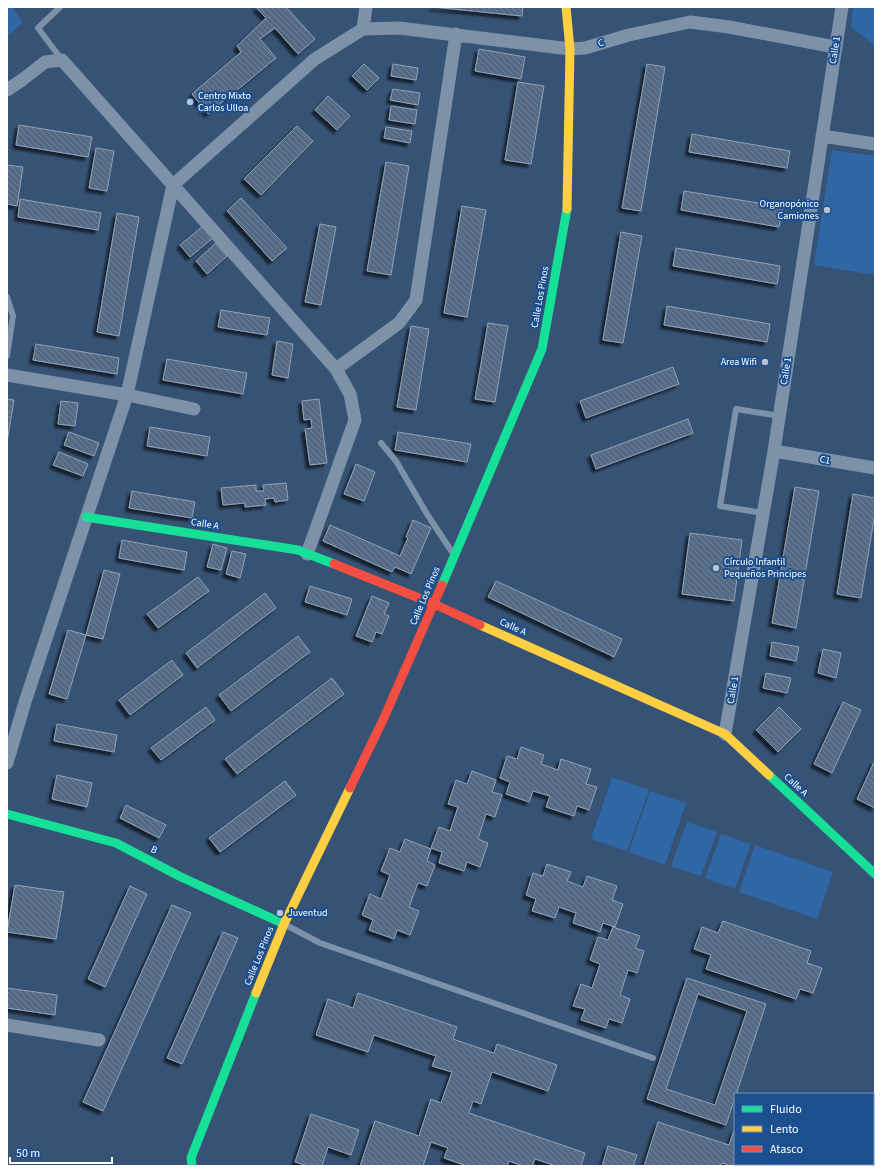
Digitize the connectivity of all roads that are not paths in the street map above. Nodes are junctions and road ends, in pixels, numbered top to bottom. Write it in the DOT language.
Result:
graph roads {
  1 [pos="60,7"];
  2 [pos="366,7"];
  3 [pos="566,7"];
  4 [pos="842,7"];
  5 [pos="363,29"];
  6 [pos="456,34"];
  7 [pos="836,47"];
  8 [pos="570,49"];
  9 [pos="62,60"];
  10 [pos="7,90"];
  11 [pos="822,136"];
  12 [pos="875,144"];
  13 [pos="173,185"];
  14 [pos="7,297"];
  15 [pos="7,356"];
  16 [pos="336,369"];
  17 [pos="7,375"];
  18 [pos="127,395"];
  19 [pos="194,409"];
  20 [pos="780,416"];
  21 [pos="381,443"];
  22 [pos="774,451"];
  23 [pos="875,468"];
  24 [pos="763,513"];
  25 [pos="86,517"];
  26 [pos="307,554"];
  27 [pos="454,555"];
  28 [pos="434,604"];
  29 [pos="725,734"];
  30 [pos="7,763"];
  31 [pos="7,814"];
  32 [pos="875,874"];
  33 [pos="284,924"];
  34 [pos="7,1025"];
  35 [pos="98,1040"];
  36 [pos="653,1058"];
  37 [pos="192,1166"];
  1 -- 9 [label="lane"];
  2 -- 5 [label="street"];
  3 -- 8 [label="street, Calle Los Pinos"];
  4 -- 7 [label="street, Calle 1"];
  5 -- 6 [label="street, C"];
  5 -- 13 [label="street"];
  6 -- 8 [label="street, C"];
  6 -- 16 [label="street"];
  7 -- 8 [label="street, C"];
  7 -- 11 [label="street, Calle 1"];
  8 -- 27 [label="street, Calle Los Pinos"];
  9 -- 10 [label="street"];
  9 -- 13 [label="street"];
  11 -- 12 [label="street"];
  11 -- 20 [label="street, Calle 1"];
  13 -- 16 [label="street"];
  13 -- 18 [label="street"];
  14 -- 15 [label="lane"];
  16 -- 26 [label="street"];
  17 -- 18 [label="street"];
  18 -- 19 [label="street"];
  18 -- 25 [label="street"];
  20 -- 22 [label="street, Calle 1"];
  20 -- 24 [label="lane"];
  21 -- 27 [label="lane"];
  22 -- 23 [label="street, C1"];
  22 -- 24 [label="street, Calle 1"];
  24 -- 29 [label="street, Calle 1"];
  25 -- 26 [label="street, Calle A"];
  25 -- 30 [label="street"];
  26 -- 28 [label="street, Calle A"];
  27 -- 28 [label="street, Calle Los Pinos"];
  28 -- 29 [label="street, Calle A"];
  28 -- 33 [label="street, Calle Los Pinos"];
  29 -- 32 [label="street, Calle A"];
  31 -- 33 [label="street, B"];
  33 -- 36 [label="lane"];
  33 -- 37 [label="street, Calle Los Pinos"];
  34 -- 35 [label="street"];
}
